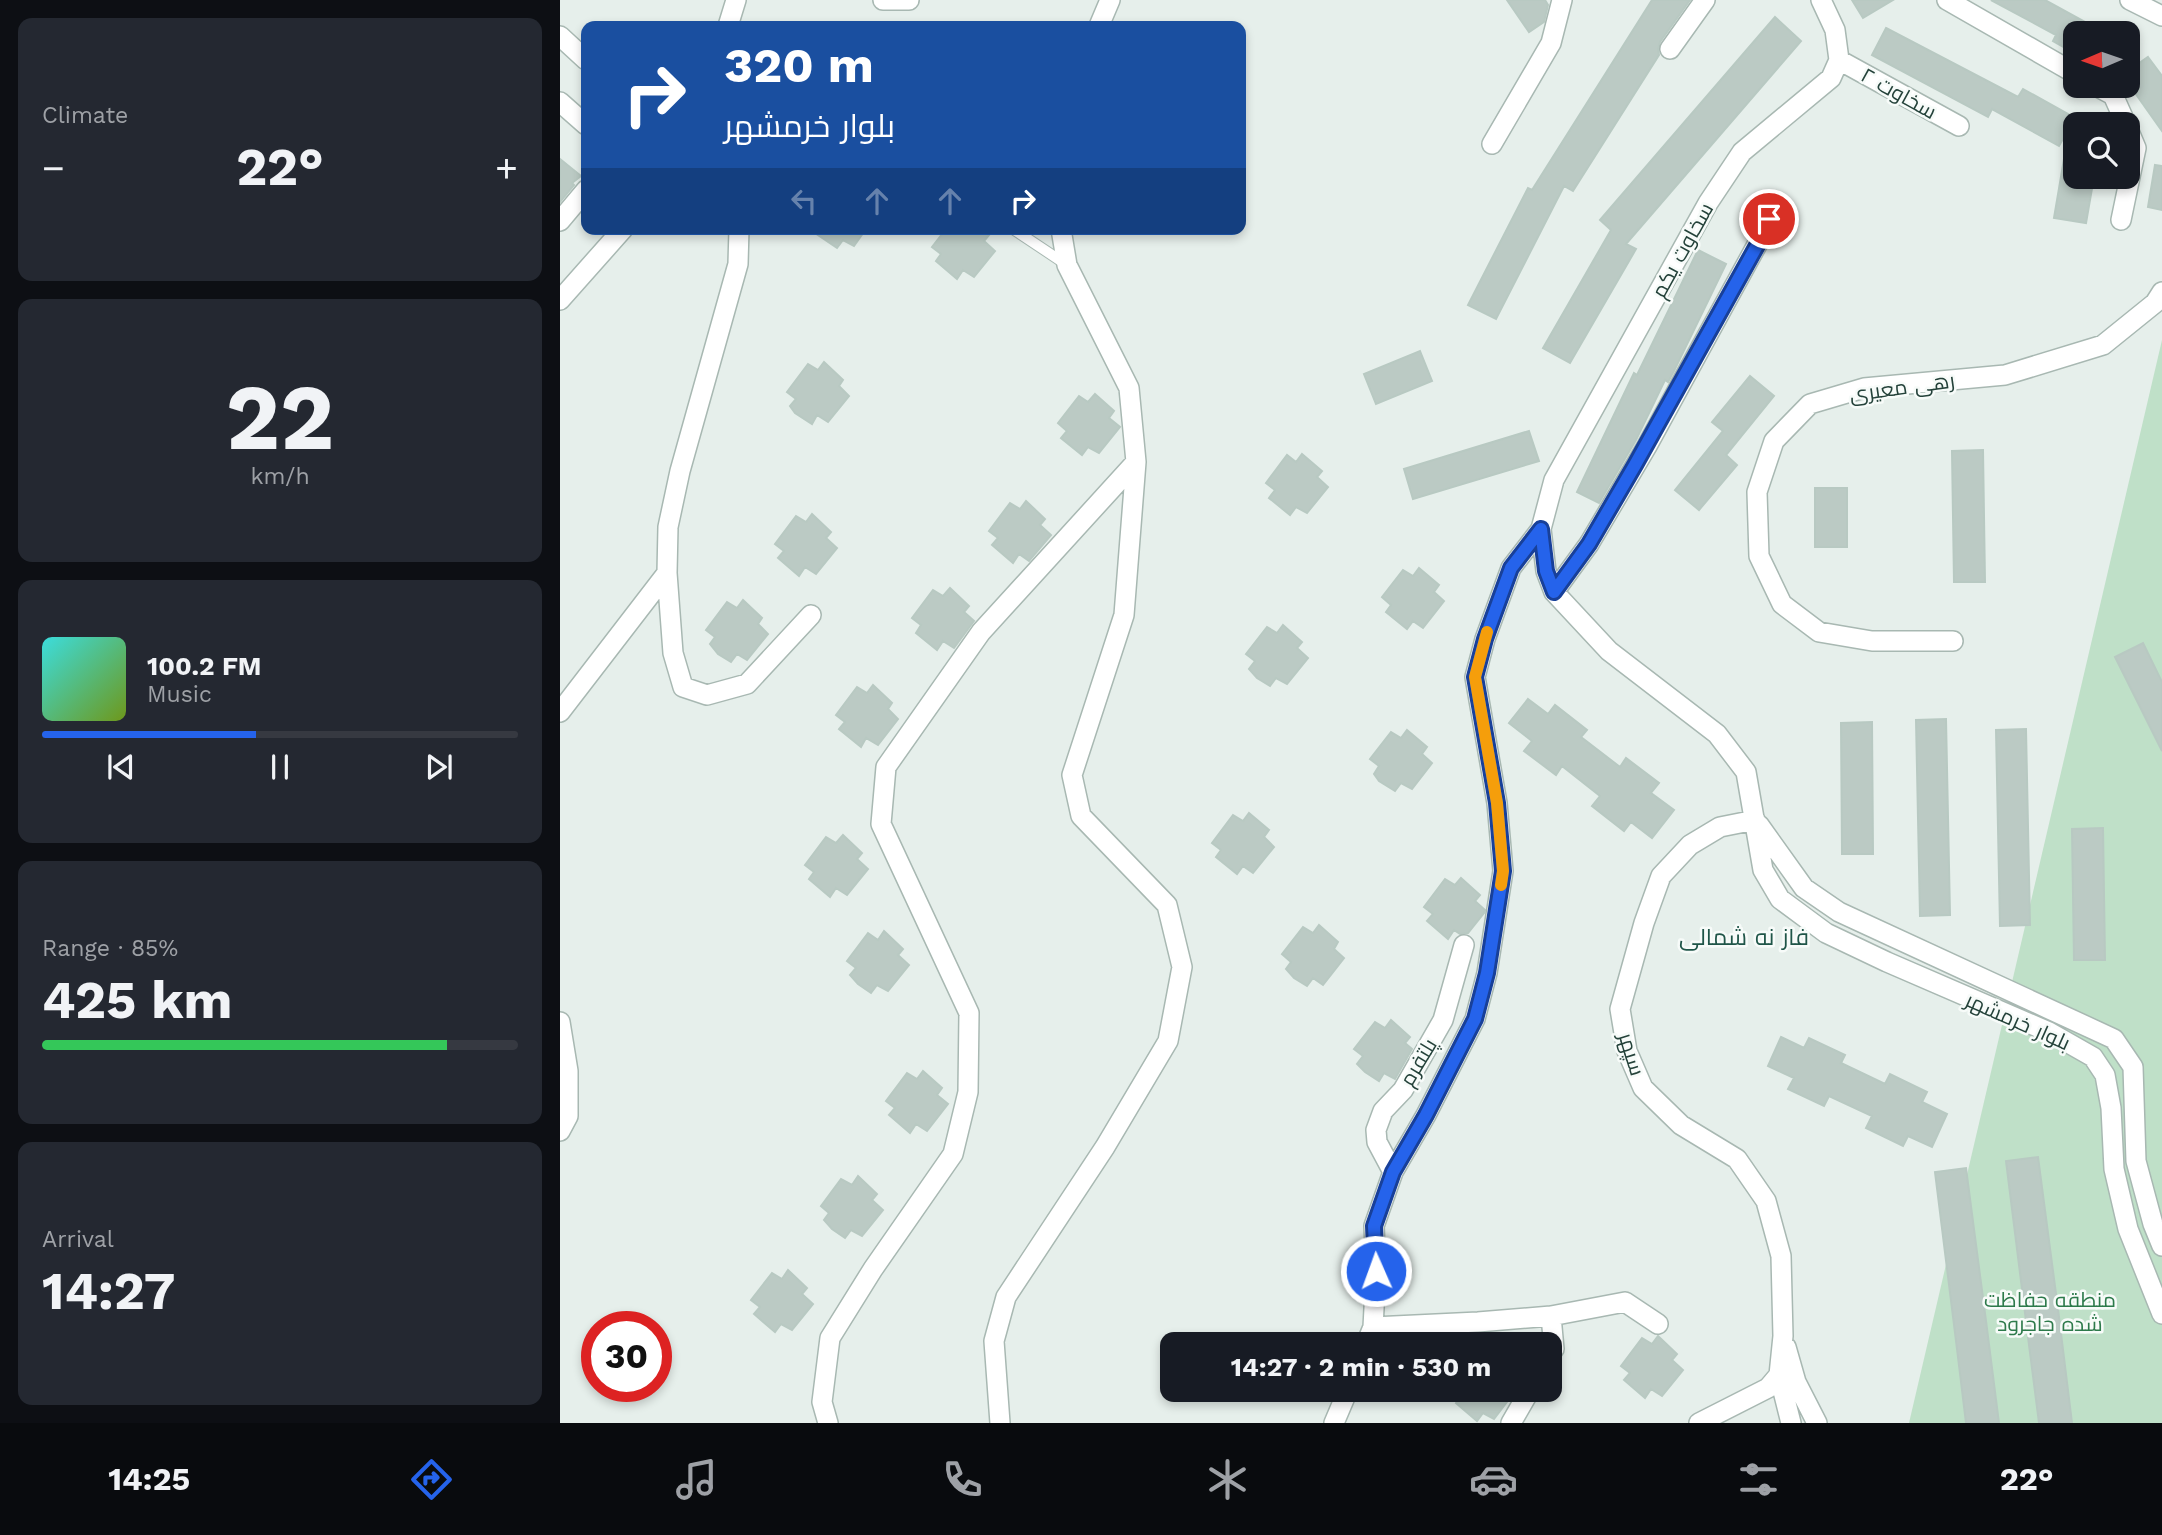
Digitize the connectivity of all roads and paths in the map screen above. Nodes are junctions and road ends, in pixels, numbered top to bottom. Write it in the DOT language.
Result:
graph roads {
  1 [pos="736,0"];
  2 [pos="883,0"];
  3 [pos="909,0"];
  4 [pos="1110,0"];
  5 [pos="1562,0"];
  6 [pos="1705,0"];
  7 [pos="1821,0"];
  8 [pos="1947,0"];
  9 [pos="2130,0"];
  10 [pos="2162,16"];
  11 [pos="730,21"];
  12 [pos="1101,21"];
  13 [pos="563,45"];
  14 [pos="1671,49"];
  15 [pos="581,57"];
  16 [pos="1839,61"];
  17 [pos="2063,67"];
  18 [pos="560,102"];
  19 [pos="581,121"];
  20 [pos="1959,126"];
  21 [pos="1492,144"];
  22 [pos="2127,189"];
  23 [pos="581,196"];
  24 [pos="1773,205"];
  25 [pos="2121,220"];
  26 [pos="560,221"];
  27 [pos="618,235"];
  28 [pos="739,235"];
  29 [pos="1022,235"];
  30 [pos="1062,235"];
  31 [pos="1067,265"];
  32 [pos="2162,292"];
  33 [pos="560,300"];
  34 [pos="1136,462"];
  35 [pos="1541,529"];
  36 [pos="667,573"];
  37 [pos="1554,592"];
  38 [pos="811,615"];
  39 [pos="1953,641"];
  40 [pos="560,712"];
  41 [pos="1755,820"];
  42 [pos="1464,945"];
  43 [pos="560,1022"];
  44 [pos="560,1131"];
  45 [pos="1393,1172"];
  46 [pos="2162,1246"];
  47 [pos="2162,1314"];
  48 [pos="1551,1316"];
  49 [pos="1658,1324"];
  50 [pos="1370,1332"];
  51 [pos="1395,1332"];
  52 [pos="1552,1332"];
  53 [pos="1783,1336"];
  54 [pos="1779,1375"];
  55 [pos="1344,1402"];
  56 [pos="1523,1402"];
  57 [pos="828,1423"];
  58 [pos="1000,1423"];
  59 [pos="1334,1423"];
  60 [pos="1511,1423"];
  61 [pos="1699,1423"];
  62 [pos="1791,1423"];
  63 [pos="1817,1423"];
  1 -- 11 [label="street"];
  2 -- 3 [label="street"];
  4 -- 12 [label="street"];
  5 -- 21 [label="street"];
  6 -- 14 [label="street"];
  7 -- 16 [label="street"];
  8 -- 17 [label="street"];
  9 -- 10 [label="street"];
  13 -- 15 [label="street"];
  16 -- 20 [label="street, سخاوت ۲"];
  16 -- 35 [label="street, سخاوت یکم"];
  18 -- 19 [label="street"];
  22 -- 25 [label="street"];
  23 -- 26 [label="street"];
  24 -- 37 [label="street"];
  27 -- 33 [label="street"];
  28 -- 36 [label="street"];
  29 -- 31 [label="lane"];
  30 -- 31 [label="street"];
  31 -- 34 [label="street"];
  32 -- 39 [label="street, رهی معیری"];
  34 -- 57 [label="street"];
  34 -- 58 [label="street"];
  35 -- 37 [label="street, بلوار خرمشهر"];
  35 -- 45 [label="street"];
  36 -- 38 [label="street"];
  36 -- 40 [label="street"];
  37 -- 41 [label="street, بلوار خرمشهر"];
  41 -- 46 [label="street, بلوار خرمشهر"];
  41 -- 47 [label="street, بلوار خرمشهر"];
  41 -- 53 [label="street, سپهر"];
  42 -- 45 [label="street, پلتفرم"];
  43 -- 44 [label="street"];
  45 -- 50 [label="street"];
  48 -- 49 [label="street"];
  48 -- 51 [label="street"];
  48 -- 52 [label="street"];
  53 -- 54 [label="street, سپهر"];
  53 -- 63 [label="street, سپهر"];
  54 -- 61 [label="street"];
  54 -- 62 [label="street, سپهر"];
  55 -- 59 [label="street"];
  56 -- 60 [label="street"];
}
